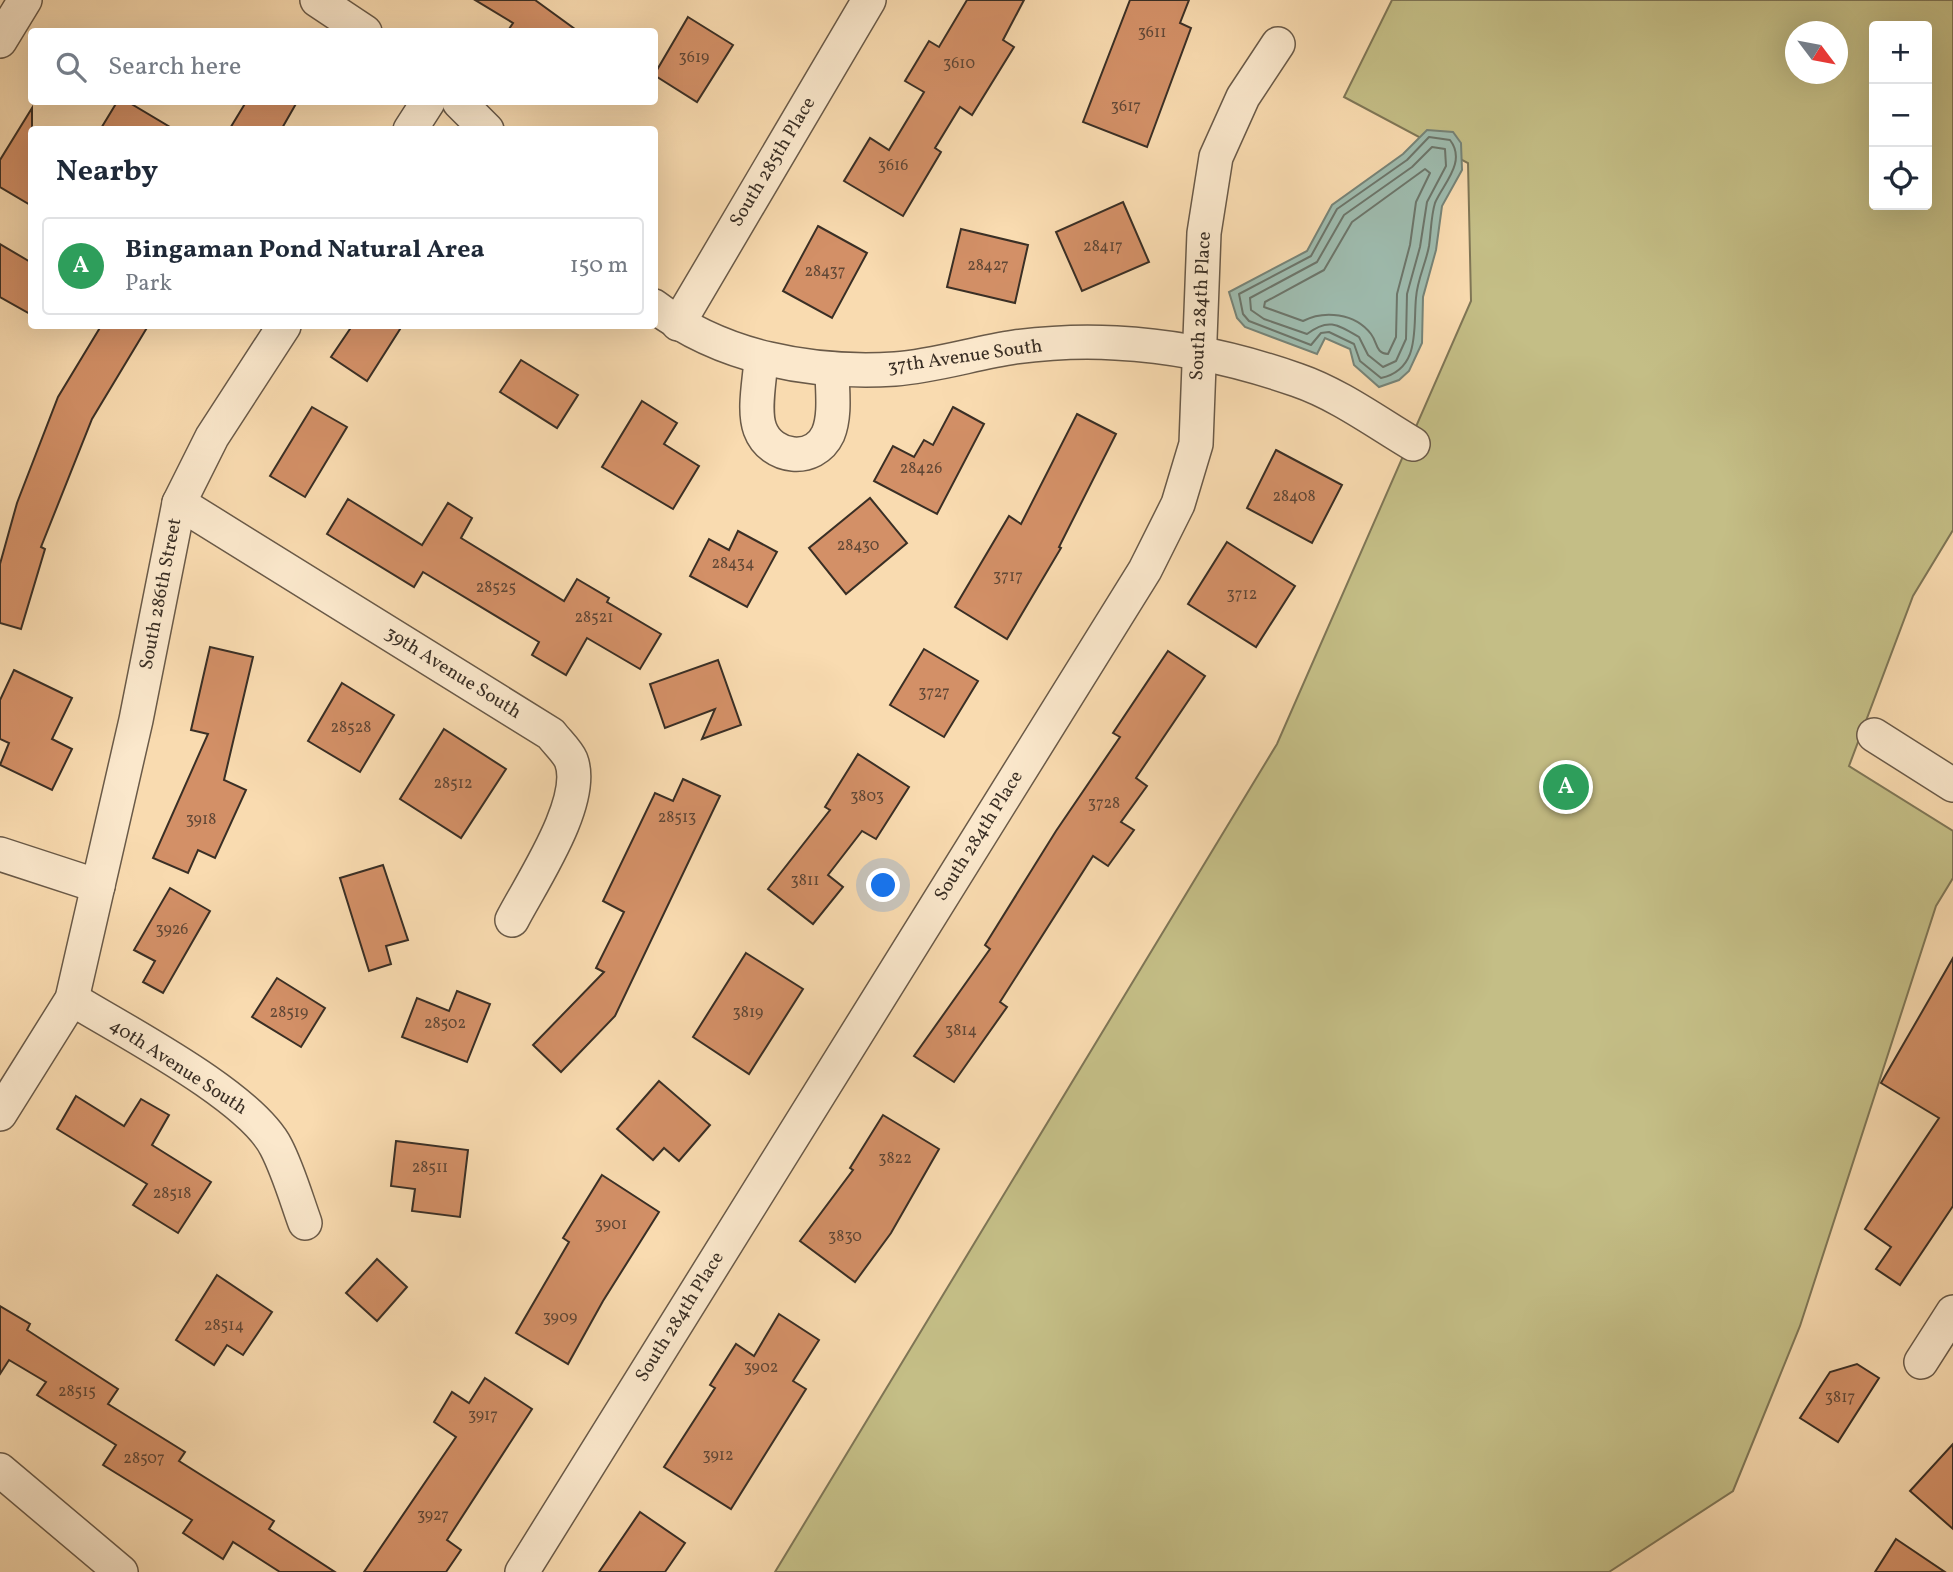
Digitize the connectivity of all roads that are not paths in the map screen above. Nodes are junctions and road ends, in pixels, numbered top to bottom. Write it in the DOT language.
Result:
graph roads {
  1 [pos="25,0"];
  2 [pos="317,0"];
  3 [pos="869,0"];
  4 [pos="359,28"];
  5 [pos="0,41"];
  6 [pos="1278,44"];
  7 [pos="426,105"];
  8 [pos="462,105"];
  9 [pos="413,126"];
  10 [pos="483,126"];
  11 [pos="666,315"];
  12 [pos="282,329"];
  13 [pos="1198,353"];
  14 [pos="761,359"];
  15 [pos="832,369"];
  16 [pos="1413,444"];
  17 [pos="179,503"];
  18 [pos="1874,735"];
  19 [pos="1953,785"];
  20 [pos="0,854"];
  21 [pos="98,886"];
  22 [pos="512,920"];
  23 [pos="72,999"];
  24 [pos="0,1114"];
  25 [pos="305,1223"];
  26 [pos="1953,1312"];
  27 [pos="1921,1362"];
  28 [pos="0,1470"];
  29 [pos="121,1572"];
  30 [pos="522,1572"];
  1 -- 5 [label="street"];
  2 -- 4 [label="street"];
  3 -- 11 [label="street, South 285th Place"];
  6 -- 13 [label="street, South 284th Place"];
  7 -- 9 [label="street"];
  8 -- 10 [label="street"];
  11 -- 14 [label="street, 37th Avenue South"];
  12 -- 17 [label="street, South 286th Street"];
  13 -- 15 [label="street, 37th Avenue South"];
  13 -- 16 [label="street, 37th Avenue South"];
  13 -- 30 [label="street, South 284th Place"];
  14 -- 15 [label="street, 37th Avenue South"];
  14 -- 15 [label="street"];
  17 -- 21 [label="street, South 286th Street"];
  17 -- 22 [label="street, 39th Avenue South"];
  18 -- 19 [label="street"];
  20 -- 21 [label="street"];
  21 -- 23 [label="street, South 286th Street"];
  23 -- 24 [label="street, South 286th Street"];
  23 -- 25 [label="street, 40th Avenue South"];
  26 -- 27 [label="street"];
  28 -- 29 [label="street"];
}
